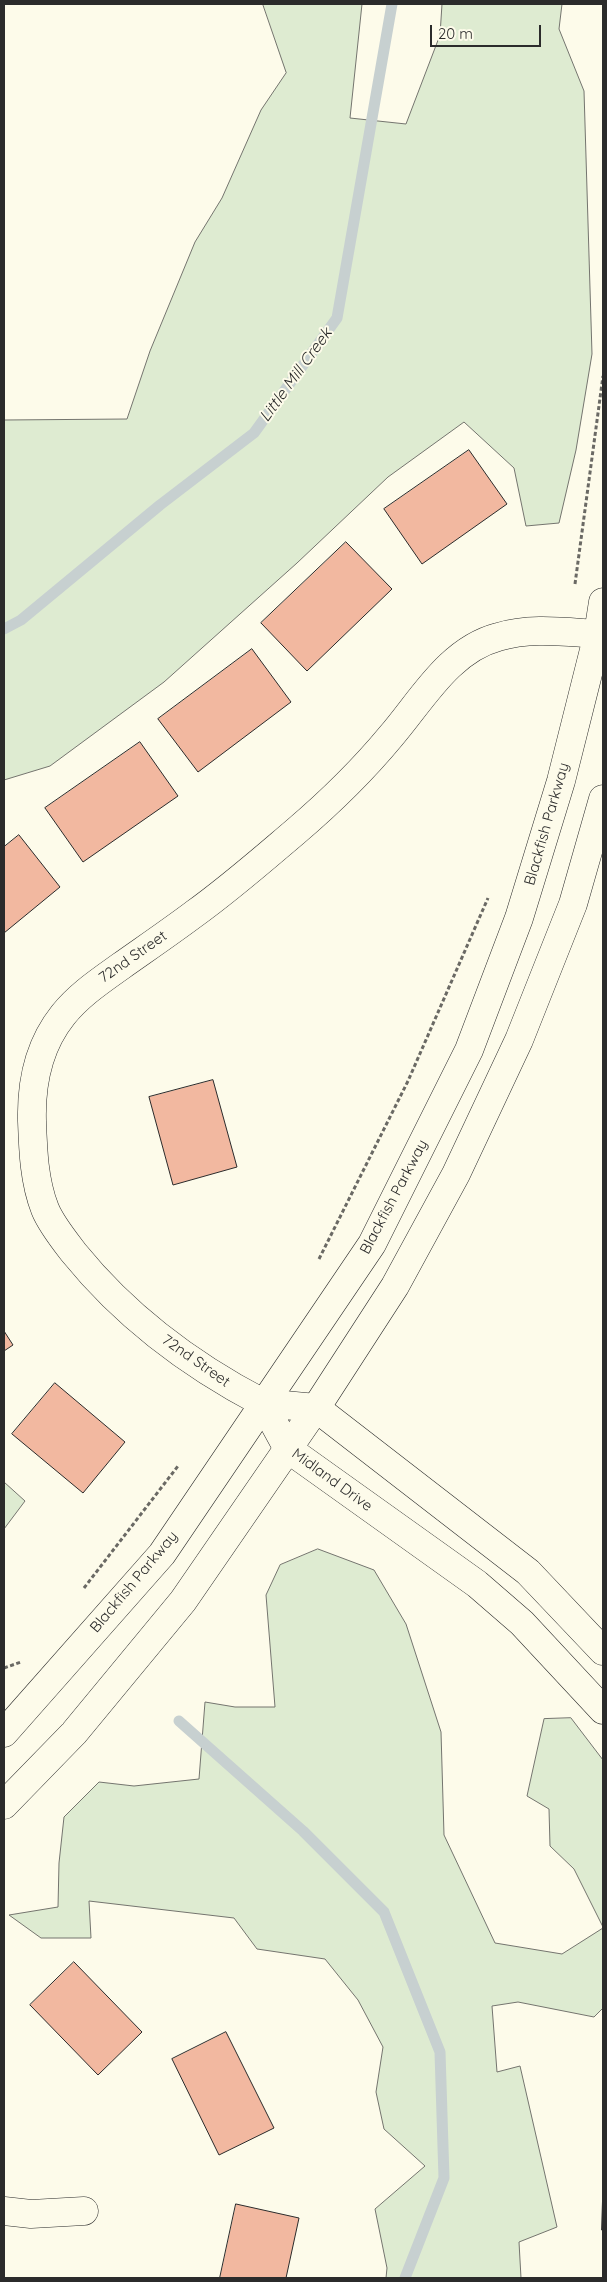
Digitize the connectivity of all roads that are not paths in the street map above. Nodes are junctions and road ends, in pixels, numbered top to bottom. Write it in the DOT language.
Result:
graph roads {
  1 [pos="603,602"];
  2 [pos="598,634"];
  3 [pos="603,800"];
  4 [pos="263,1403"];
  5 [pos="316,1408"];
  6 [pos="288,1449"];
  7 [pos="603,1651"];
  8 [pos="603,1710"];
  9 [pos="4,1733"];
  10 [pos="4,1805"];
  11 [pos="84,2210"];
  12 [pos="4,2211"];
  1 -- 2 [label="main road, Blackfish Parkway"];
  2 -- 4 [label="main road, Blackfish Parkway"];
  2 -- 4 [label="main road, 72nd Street"];
  3 -- 5 [label="main road"];
  4 -- 5 [label="main road"];
  4 -- 6 [label="main road, Midland Drive"];
  4 -- 9 [label="main road, Blackfish Parkway"];
  5 -- 6 [label="main road"];
  5 -- 7 [label="main road"];
  6 -- 8 [label="main road, Midland Drive"];
  6 -- 10 [label="main road"];
  11 -- 12 [label="main road"];
}
